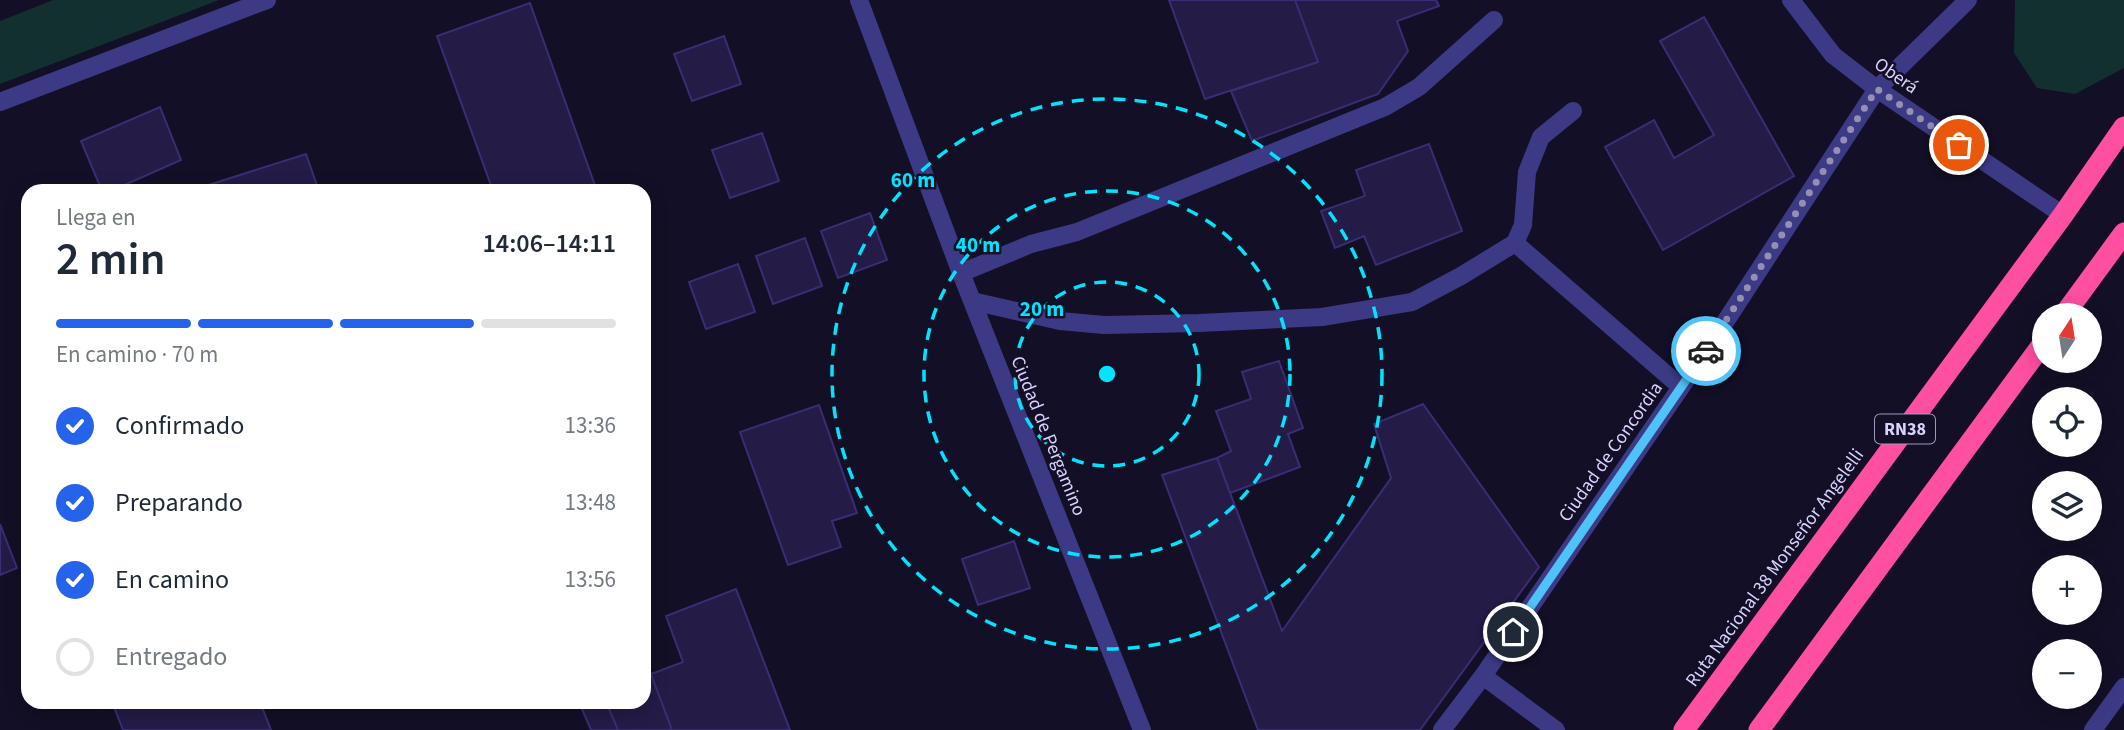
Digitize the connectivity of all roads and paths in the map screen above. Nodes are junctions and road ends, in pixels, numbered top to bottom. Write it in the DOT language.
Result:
graph roads {
  1 [pos="267,0"];
  2 [pos="859,0"];
  3 [pos="1791,0"];
  4 [pos="1968,0"];
  5 [pos="1494,20"];
  6 [pos="1877,89"];
  7 [pos="0,102"];
  8 [pos="1573,111"];
  9 [pos="2124,127"];
  10 [pos="2063,215"];
  11 [pos="2124,233"];
  12 [pos="1515,243"];
  13 [pos="961,273"];
  14 [pos="972,301"];
  15 [pos="2073,303"];
  16 [pos="2032,358"];
  17 [pos="1681,387"];
  18 [pos="1483,676"];
  19 [pos="2124,687"];
  20 [pos="1142,730"];
  21 [pos="1442,730"];
  22 [pos="1556,730"];
  23 [pos="1684,730"];
  24 [pos="1759,730"];
  25 [pos="2093,730"];
  1 -- 7 [label="street"];
  2 -- 13 [label="street, Ciudad de Pergamino"];
  3 -- 6 [label="street, Oberá"];
  4 -- 6 [label="street, Ciudad de Concordia"];
  5 -- 13 [label="street"];
  6 -- 10 [label="street, Oberá"];
  6 -- 17 [label="street, Ciudad de Concordia"];
  8 -- 12 [label="street"];
  9 -- 10 [label="highway, Ruta Nacional 38 Monseñor Angelelli / RN38"];
  10 -- 23 [label="highway, Ruta Nacional 38 Monseñor Angelelli / RN38"];
  11 -- 15 [label="highway"];
  12 -- 14 [label="street"];
  12 -- 17 [label="street"];
  13 -- 14 [label="street, Ciudad de Pergamino"];
  14 -- 20 [label="street, Ciudad de Pergamino"];
  16 -- 24 [label="highway, RN38"];
  17 -- 18 [label="street, Ciudad de Concordia"];
  18 -- 21 [label="street, Ciudad de Concordia"];
  18 -- 22 [label="street"];
  19 -- 25 [label="street"];
}
